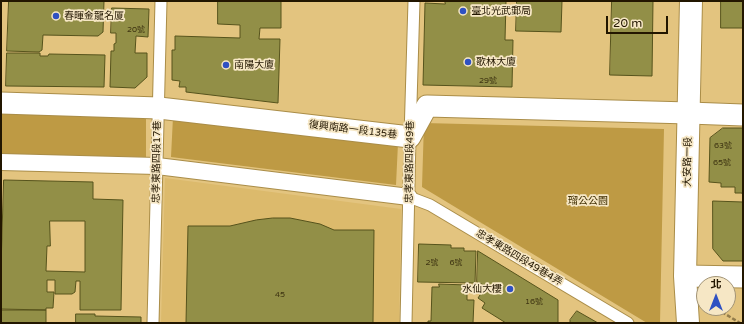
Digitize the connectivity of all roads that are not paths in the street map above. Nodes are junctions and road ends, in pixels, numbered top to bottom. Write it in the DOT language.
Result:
graph roads {
  1 [pos="161,1"];
  2 [pos="414,1"];
  3 [pos="691,1"];
  4 [pos="1,104"];
  5 [pos="159,108"];
  6 [pos="689,113"];
  7 [pos="743,115"];
  8 [pos="410,137"];
  9 [pos="1,162"];
  10 [pos="157,166"];
  11 [pos="409,197"];
  12 [pos="686,276"];
  13 [pos="743,277"];
  14 [pos="153,323"];
  15 [pos="406,323"];
  16 [pos="628,323"];
  17 [pos="688,323"];
  1 -- 5 [label="lane, 忠孝東路四段17巷"];
  2 -- 8 [label="lane, 忠孝東路四段49巷"];
  3 -- 6 [label="street, 大安路一段"];
  4 -- 5 [label="street, 復興南路一段135巷"];
  5 -- 8 [label="street, 復興南路一段135巷"];
  5 -- 10 [label="lane, 忠孝東路四段17巷"];
  6 -- 7 [label="street"];
  6 -- 8 [label="street, 復興南路一段135巷"];
  6 -- 12 [label="street, 大安路一段"];
  8 -- 11 [label="lane, 忠孝東路四段49巷"];
  9 -- 10 [label="street"];
  10 -- 11 [label="street"];
  10 -- 14 [label="lane, 忠孝東路四段17巷"];
  11 -- 15 [label="lane, 忠孝東路四段49巷"];
  11 -- 16 [label="lane, 忠孝東路四段49巷4弄"];
  12 -- 13 [label="street"];
  12 -- 17 [label="street, 大安路一段"];
}
